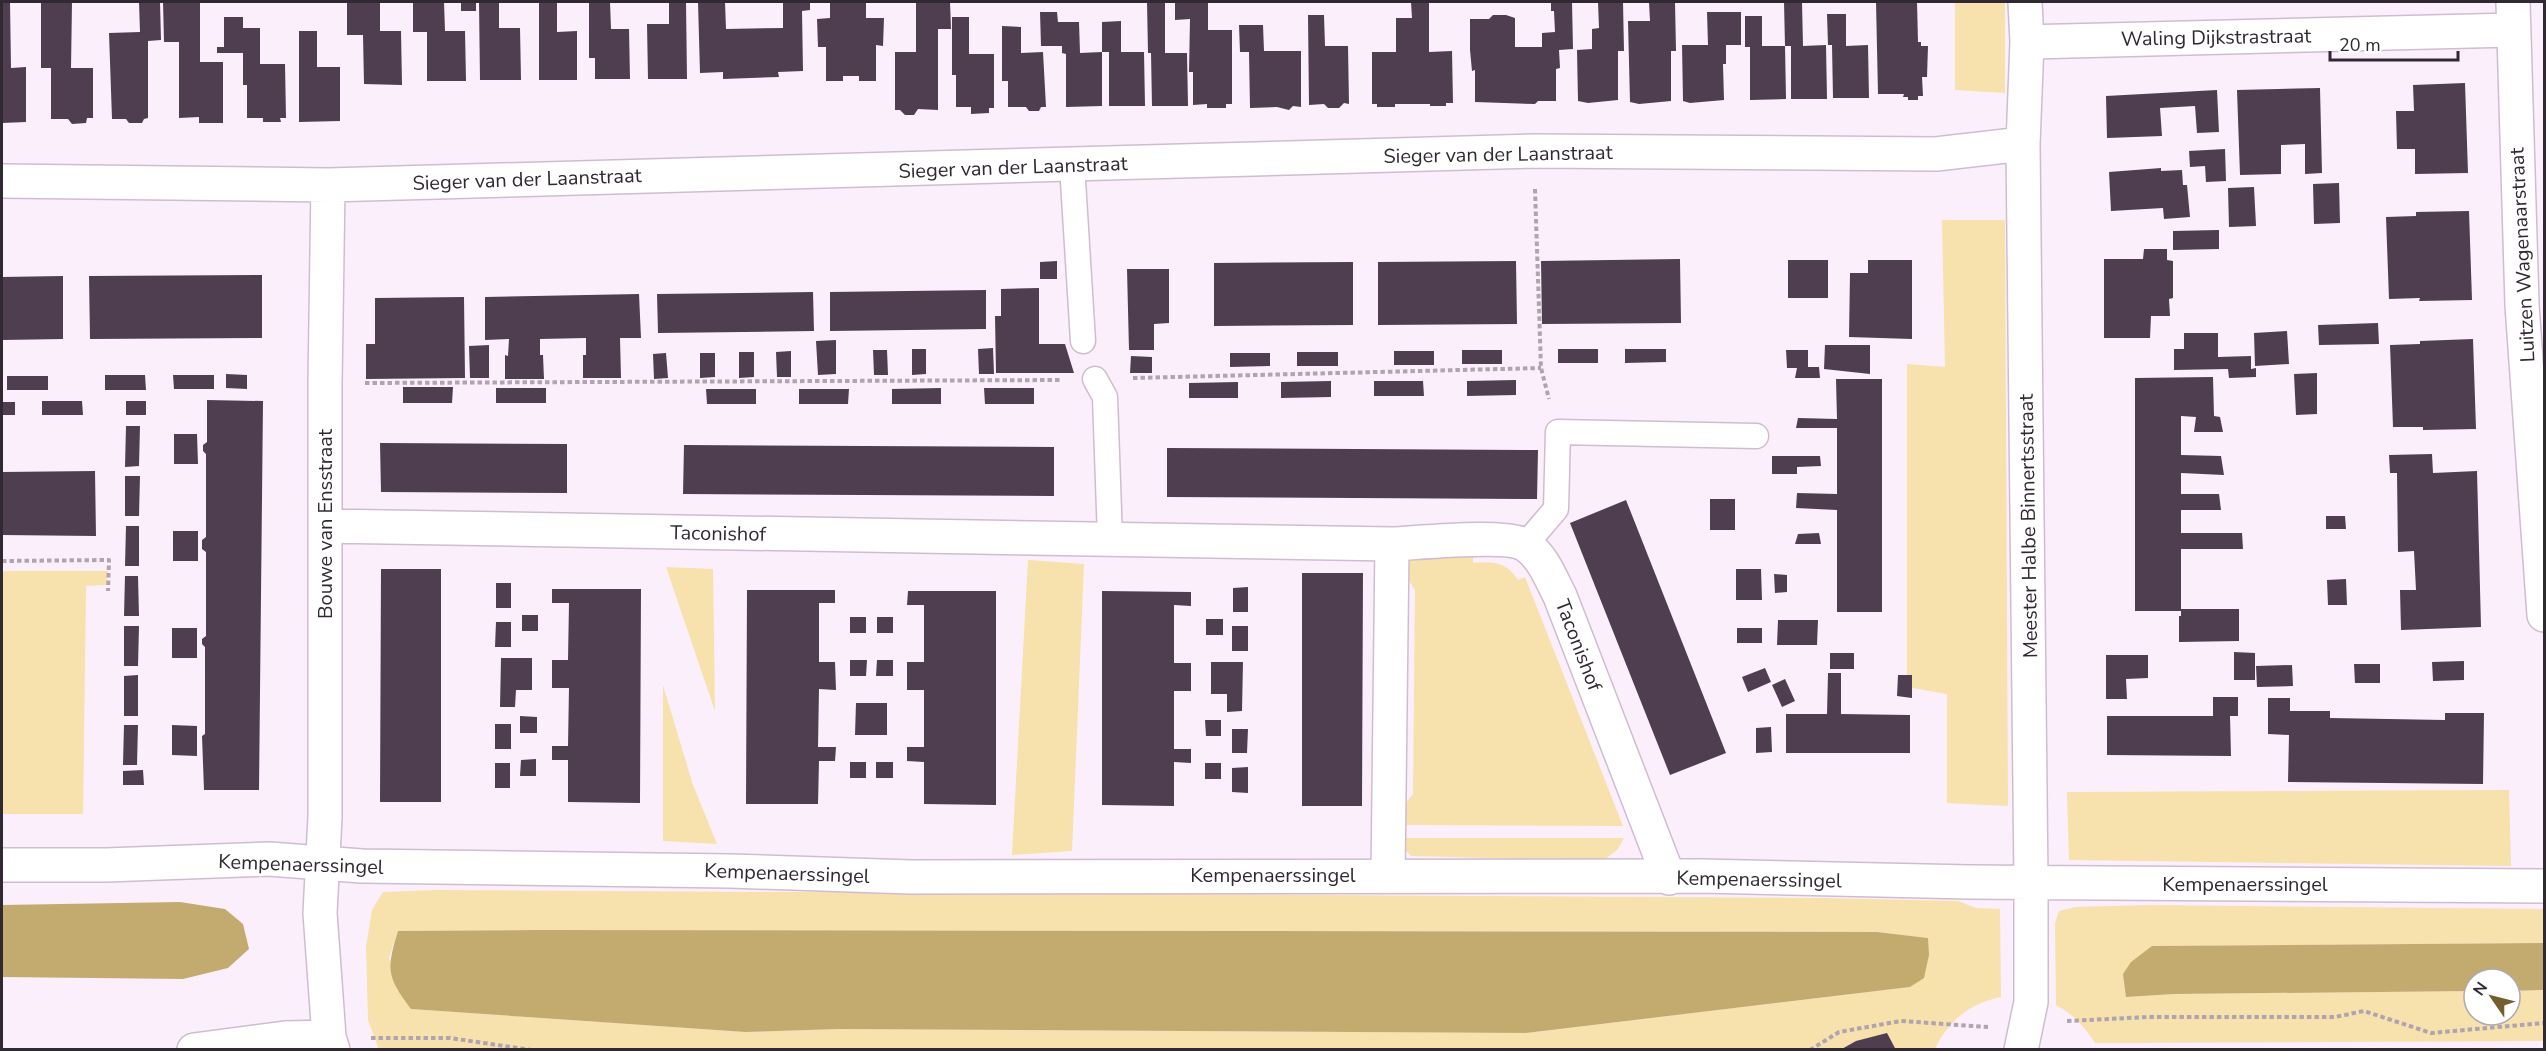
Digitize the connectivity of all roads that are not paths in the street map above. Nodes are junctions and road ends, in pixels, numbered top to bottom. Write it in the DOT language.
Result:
graph roads {
  1 [pos="2025,2"];
  2 [pos="2513,16"];
  3 [pos="2027,42"];
  4 [pos="2023,144"];
  5 [pos="1072,165"];
  6 [pos="2,181"];
  7 [pos="328,185"];
  8 [pos="1083,341"];
  9 [pos="1095,379"];
  10 [pos="1756,436"];
  11 [pos="325,526"];
  12 [pos="1110,539"];
  13 [pos="1392,544"];
  14 [pos="1526,544"];
  15 [pos="2544,615"];
  16 [pos="322,864"];
  17 [pos="2,865"];
  18 [pos="1388,875"];
  19 [pos="1669,878"];
  20 [pos="2031,883"];
  21 [pos="2544,886"];
  22 [pos="2024,1039"];
  23 [pos="331,1043"];
  24 [pos="194,1050"];
  1 -- 3 [label="street, Meester Halbe Binnertsstraat"];
  2 -- 3 [label="street, Waling Dijkstrastraat"];
  2 -- 15 [label="street, Luitzen Wagenaarstraat"];
  3 -- 4 [label="street, Meester Halbe Binnertsstraat"];
  4 -- 5 [label="street, Sieger van der Laanstraat"];
  4 -- 20 [label="street, Meester Halbe Binnertsstraat"];
  5 -- 7 [label="street, Sieger van der Laanstraat"];
  5 -- 8 [label="lane"];
  6 -- 7 [label="street, Sieger van der Laanstraat"];
  7 -- 11 [label="street, Bouwe van Ensstraat"];
  9 -- 12 [label="lane"];
  10 -- 14 [label="lane"];
  11 -- 12 [label="street, Taconishof"];
  11 -- 16 [label="street, Bouwe van Ensstraat"];
  12 -- 13 [label="street, Taconishof"];
  13 -- 14 [label="street, Taconishof"];
  13 -- 18 [label="street"];
  14 -- 19 [label="street, Taconishof"];
  16 -- 17 [label="street, Kempenaerssingel"];
  16 -- 18 [label="street, Kempenaerssingel"];
  16 -- 23 [label="street, Bouwe van Ensstraat"];
  18 -- 19 [label="street, Kempenaerssingel"];
  19 -- 20 [label="street, Kempenaerssingel"];
  20 -- 21 [label="street, Kempenaerssingel"];
  20 -- 22 [label="street, Meester Halbe Binnertsstraat"];
  23 -- 24 [label="street"];
}
